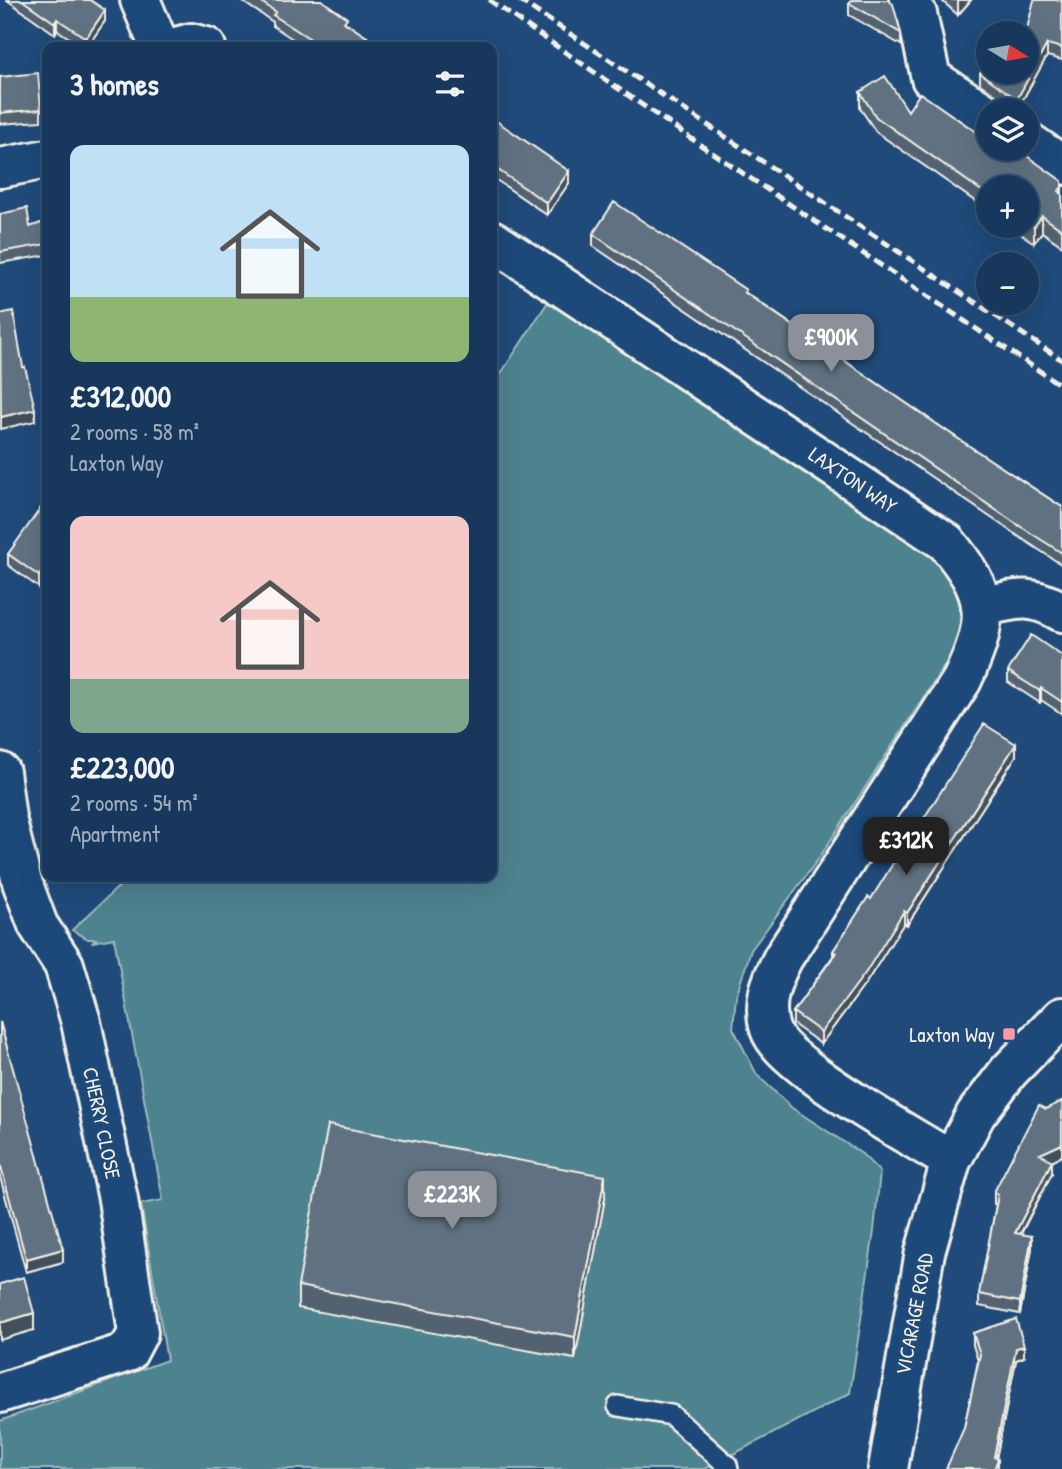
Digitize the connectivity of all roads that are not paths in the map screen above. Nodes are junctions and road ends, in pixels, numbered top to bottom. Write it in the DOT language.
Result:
graph roads {
  1 [pos="140,0"];
  2 [pos="909,0"];
  3 [pos="158,42"];
  4 [pos="976,107"];
  5 [pos="42,160"];
  6 [pos="0,168"];
  7 [pos="497,243"];
  8 [pos="981,607"];
  9 [pos="1062,612"];
  10 [pos="0,772"];
  11 [pos="1062,1017"];
  12 [pos="951,1161"];
  13 [pos="0,1393"];
  14 [pos="618,1406"];
  15 [pos="728,1469"];
  16 [pos="888,1469"];
  1 -- 3 [label="street"];
  2 -- 4 [label="street"];
  5 -- 6 [label="street"];
  7 -- 8 [label="street, LAXTON WAY"];
  8 -- 9 [label="street"];
  8 -- 12 [label="street, LAXTON WAY"];
  10 -- 13 [label="street, CHERRY CLOSE"];
  11 -- 12 [label="street, VICARAGE ROAD"];
  12 -- 16 [label="street, VICARAGE ROAD"];
  14 -- 15 [label="lane"];
}
